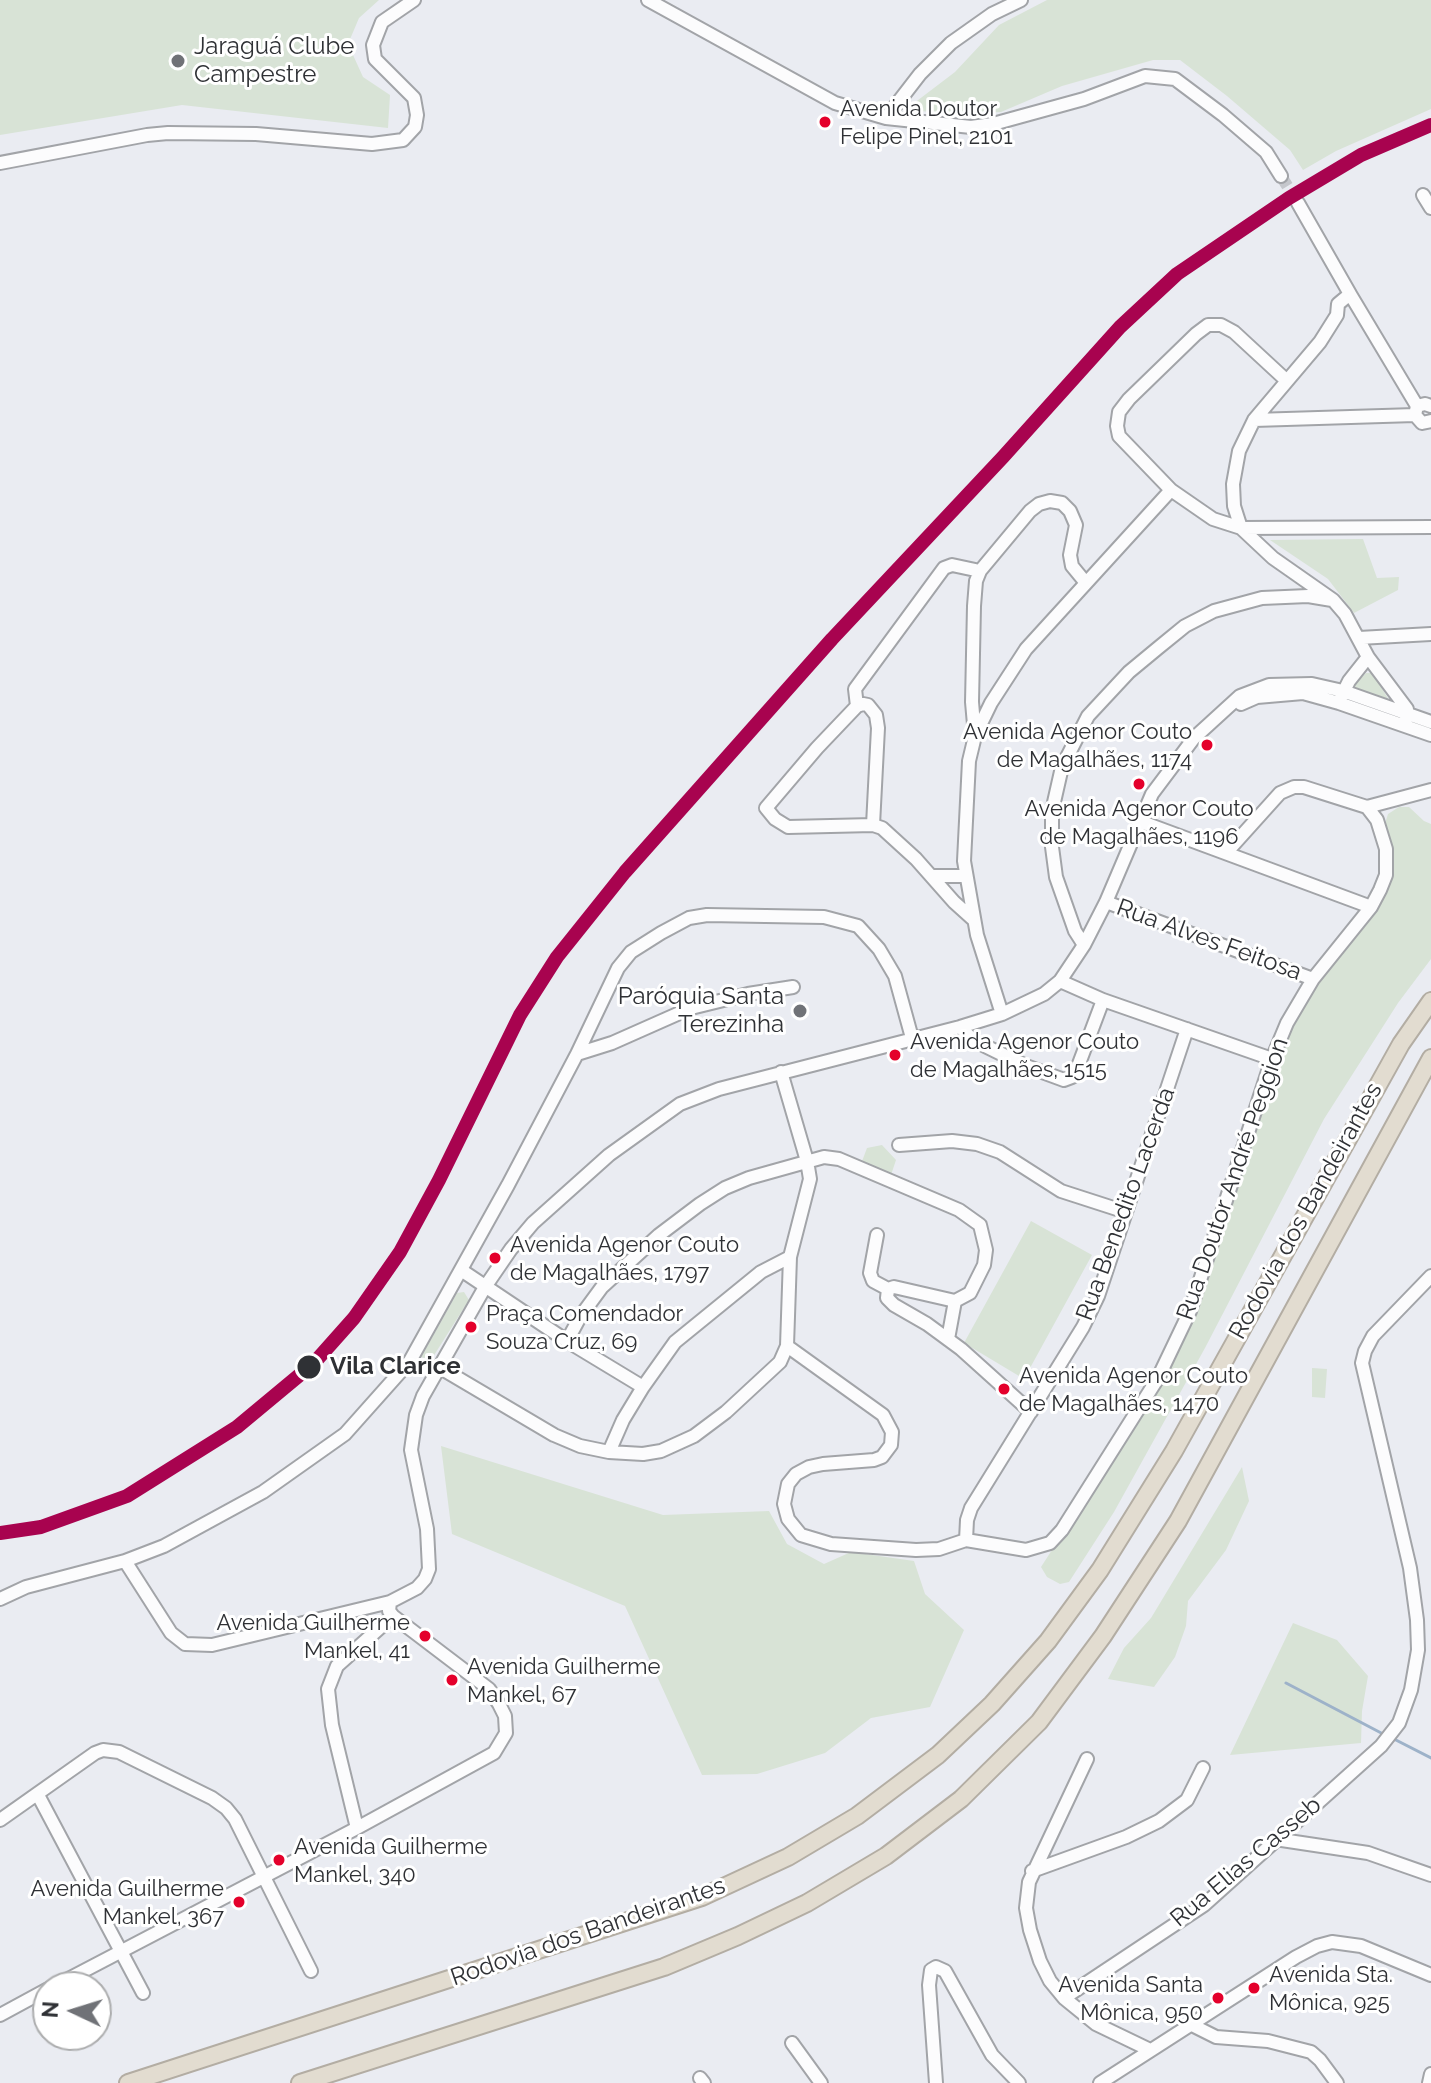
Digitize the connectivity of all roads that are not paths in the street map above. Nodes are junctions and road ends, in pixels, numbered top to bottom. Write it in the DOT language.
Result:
graph roads {
  1 [pos="414,0"];
  2 [pos="648,0"];
  3 [pos="1021,0"];
  4 [pos="886,118"];
  5 [pos="0,163"];
  6 [pos="1281,176"];
  7 [pos="1423,195"];
  8 [pos="1298,203"];
  9 [pos="1431,208"];
  10 [pos="1350,294"];
  11 [pos="1287,381"];
  12 [pos="1421,409"];
  13 [pos="1254,420"];
  14 [pos="1430,424"];
  15 [pos="1171,490"];
  16 [pos="1431,527"];
  17 [pos="1241,528"];
  18 [pos="980,571"];
  19 [pos="1086,583"];
  20 [pos="1333,600"];
  21 [pos="1431,634"];
  22 [pos="1359,638"];
  23 [pos="1368,657"];
  24 [pos="1341,697"];
  25 [pos="1400,698"];
  26 [pos="857,706"];
  27 [pos="1406,720"];
  28 [pos="1427,721"];
  29 [pos="1431,735"];
  30 [pos="975,736"];
  31 [pos="1431,790"];
  32 [pos="1367,807"];
  33 [pos="1139,821"];
  34 [pos="873,825"];
  35 [pos="1226,853"];
  36 [pos="932,876"];
  37 [pos="965,876"];
  38 [pos="1106,902"];
  39 [pos="1371,907"];
  40 [pos="974,920"];
  41 [pos="1084,945"];
  42 [pos="1313,979"];
  43 [pos="1060,981"];
  44 [pos="793,987"];
  45 [pos="1103,1000"];
  46 [pos="1431,1001"];
  47 [pos="1002,1014"];
  48 [pos="960,1027"];
  49 [pos="1187,1029"];
  50 [pos="912,1038"];
  51 [pos="577,1054"];
  52 [pos="1431,1058"];
  53 [pos="1272,1059"];
  54 [pos="781,1072"];
  55 [pos="899,1145"];
  56 [pos="807,1161"];
  57 [pos="1126,1212"];
  58 [pos="877,1235"];
  59 [pos="790,1257"];
  60 [pos="461,1270"];
  61 [pos="1431,1276"];
  62 [pos="485,1287"];
  63 [pos="888,1289"];
  64 [pos="955,1301"];
  65 [pos="948,1339"];
  66 [pos="567,1341"];
  67 [pos="787,1346"];
  68 [pos="410,1361"];
  69 [pos="436,1372"];
  70 [pos="643,1387"];
  71 [pos="1031,1412"];
  72 [pos="609,1452"];
  73 [pos="966,1540"];
  74 [pos="125,1561"];
  75 [pos="0,1599"];
  76 [pos="390,1602"];
  77 [pos="393,1616"];
  78 [pos="1087,1759"];
  79 [pos="1203,1768"];
  80 [pos="38,1795"];
  81 [pos="0,1820"];
  82 [pos="357,1828"];
  83 [pos="1275,1839"];
  84 [pos="1032,1871"];
  85 [pos="1431,1875"];
  86 [pos="265,1877"];
  87 [pos="120,1952"];
  88 [pos="83,1971"];
  89 [pos="311,1971"];
  90 [pos="1431,1975"];
  91 [pos="143,1993"];
  92 [pos="32,1998"];
  93 [pos="1064,1998"];
  94 [pos="0,2015"];
  95 [pos="1192,2025"];
  96 [pos="792,2043"];
  97 [pos="1150,2050"];
  98 [pos="1431,2074"];
  99 [pos="128,2083"];
  100 [pos="300,2083"];
  101 [pos="821,2083"];
  102 [pos="936,2083"];
  103 [pos="1019,2083"];
  104 [pos="1100,2083"];
  105 [pos="1337,2083"];
  106 [pos="1429,2083"];
  1 -- 5 [label="street"];
  2 -- 4 [label="street"];
  3 -- 4 [label="street"];
  4 -- 6 [label="street"];
  7 -- 9 [label="street"];
  8 -- 10 [label="street"];
  10 -- 11 [label="street"];
  10 -- 12 [label="street"];
  11 -- 13 [label="street"];
  11 -- 15 [label="street"];
  12 -- 13 [label="street"];
  12 -- 14 [label="street"];
  13 -- 17 [label="street"];
  15 -- 17 [label="street"];
  15 -- 19 [label="street"];
  16 -- 17 [label="street"];
  17 -- 20 [label="street"];
  18 -- 19 [label="street"];
  18 -- 26 [label="street"];
  18 -- 30 [label="street"];
  19 -- 30 [label="street"];
  20 -- 22 [label="street"];
  20 -- 41 [label="street"];
  21 -- 22 [label="street"];
  22 -- 23 [label="street"];
  23 -- 24 [label="street"];
  23 -- 25 [label="street"];
  24 -- 27 [label="street"];
  24 -- 33 [label="street"];
  25 -- 27 [label="street"];
  25 -- 28 [label="street"];
  26 -- 34 [label="street"];
  26 -- 34 [label="street"];
  27 -- 28 [label="street"];
  27 -- 29 [label="street"];
  30 -- 37 [label="street"];
  31 -- 32 [label="street"];
  32 -- 35 [label="street"];
  32 -- 39 [label="street, Rua Doutor André Peggion"];
  33 -- 35 [label="street"];
  33 -- 38 [label="street"];
  34 -- 36 [label="street"];
  35 -- 39 [label="street"];
  36 -- 37 [label="street"];
  36 -- 40 [label="street"];
  37 -- 40 [label="street"];
  38 -- 41 [label="street"];
  38 -- 42 [label="street, Rua Alves Feitosa"];
  39 -- 42 [label="street, Rua Doutor André Peggion"];
  40 -- 47 [label="street"];
  41 -- 43 [label="street"];
  42 -- 53 [label="street, Rua Doutor André Peggion"];
  43 -- 45 [label="street"];
  43 -- 47 [label="street"];
  44 -- 51 [label="street"];
  45 -- 48 [label="street"];
  45 -- 49 [label="street"];
  46 -- 99 [label="highway, Rodovia dos Bandeirantes"];
  47 -- 48 [label="street"];
  48 -- 50 [label="street"];
  49 -- 53 [label="street"];
  49 -- 57 [label="street, Rua Benedito Lacerda"];
  50 -- 51 [label="street"];
  50 -- 54 [label="street"];
  51 -- 60 [label="street"];
  52 -- 100 [label="highway, Rodovia dos Bandeirantes"];
  53 -- 73 [label="street, Rua Doutor André Peggion"];
  54 -- 56 [label="street"];
  54 -- 62 [label="street"];
  55 -- 57 [label="street"];
  56 -- 59 [label="street"];
  56 -- 64 [label="street"];
  56 -- 66 [label="street"];
  57 -- 71 [label="street, Rua Benedito Lacerda"];
  58 -- 63 [label="street"];
  59 -- 67 [label="street"];
  59 -- 70 [label="street"];
  60 -- 62 [label="street"];
  60 -- 68 [label="street"];
  61 -- 83 [label="street, Rua Elias Casseb"];
  62 -- 66 [label="street"];
  62 -- 69 [label="street"];
  63 -- 64 [label="street"];
  63 -- 65 [label="street"];
  64 -- 65 [label="street"];
  65 -- 71 [label="street"];
  66 -- 70 [label="street"];
  67 -- 72 [label="street"];
  67 -- 73 [label="street"];
  68 -- 69 [label="street"];
  68 -- 74 [label="street"];
  69 -- 72 [label="street"];
  69 -- 76 [label="street"];
  70 -- 72 [label="street"];
  71 -- 73 [label="street, Rua Benedito Lacerda"];
  74 -- 75 [label="street"];
  74 -- 76 [label="street"];
  76 -- 77 [label="street"];
  77 -- 82 [label="street"];
  77 -- 82 [label="street"];
  78 -- 84 [label="street"];
  79 -- 84 [label="street"];
  80 -- 81 [label="street"];
  80 -- 86 [label="street"];
  80 -- 87 [label="street"];
  82 -- 86 [label="street"];
  83 -- 85 [label="street"];
  83 -- 93 [label="street, Rua Elias Casseb"];
  84 -- 93 [label="street"];
  86 -- 87 [label="street"];
  86 -- 89 [label="street"];
  87 -- 88 [label="street"];
  87 -- 91 [label="street"];
  90 -- 95 [label="street"];
  92 -- 94 [label="street"];
  93 -- 97 [label="street"];
  95 -- 97 [label="street"];
  95 -- 105 [label="street"];
  96 -- 101 [label="street"];
  97 -- 104 [label="street"];
  98 -- 106 [label="street"];
  102 -- 103 [label="street"];
}
